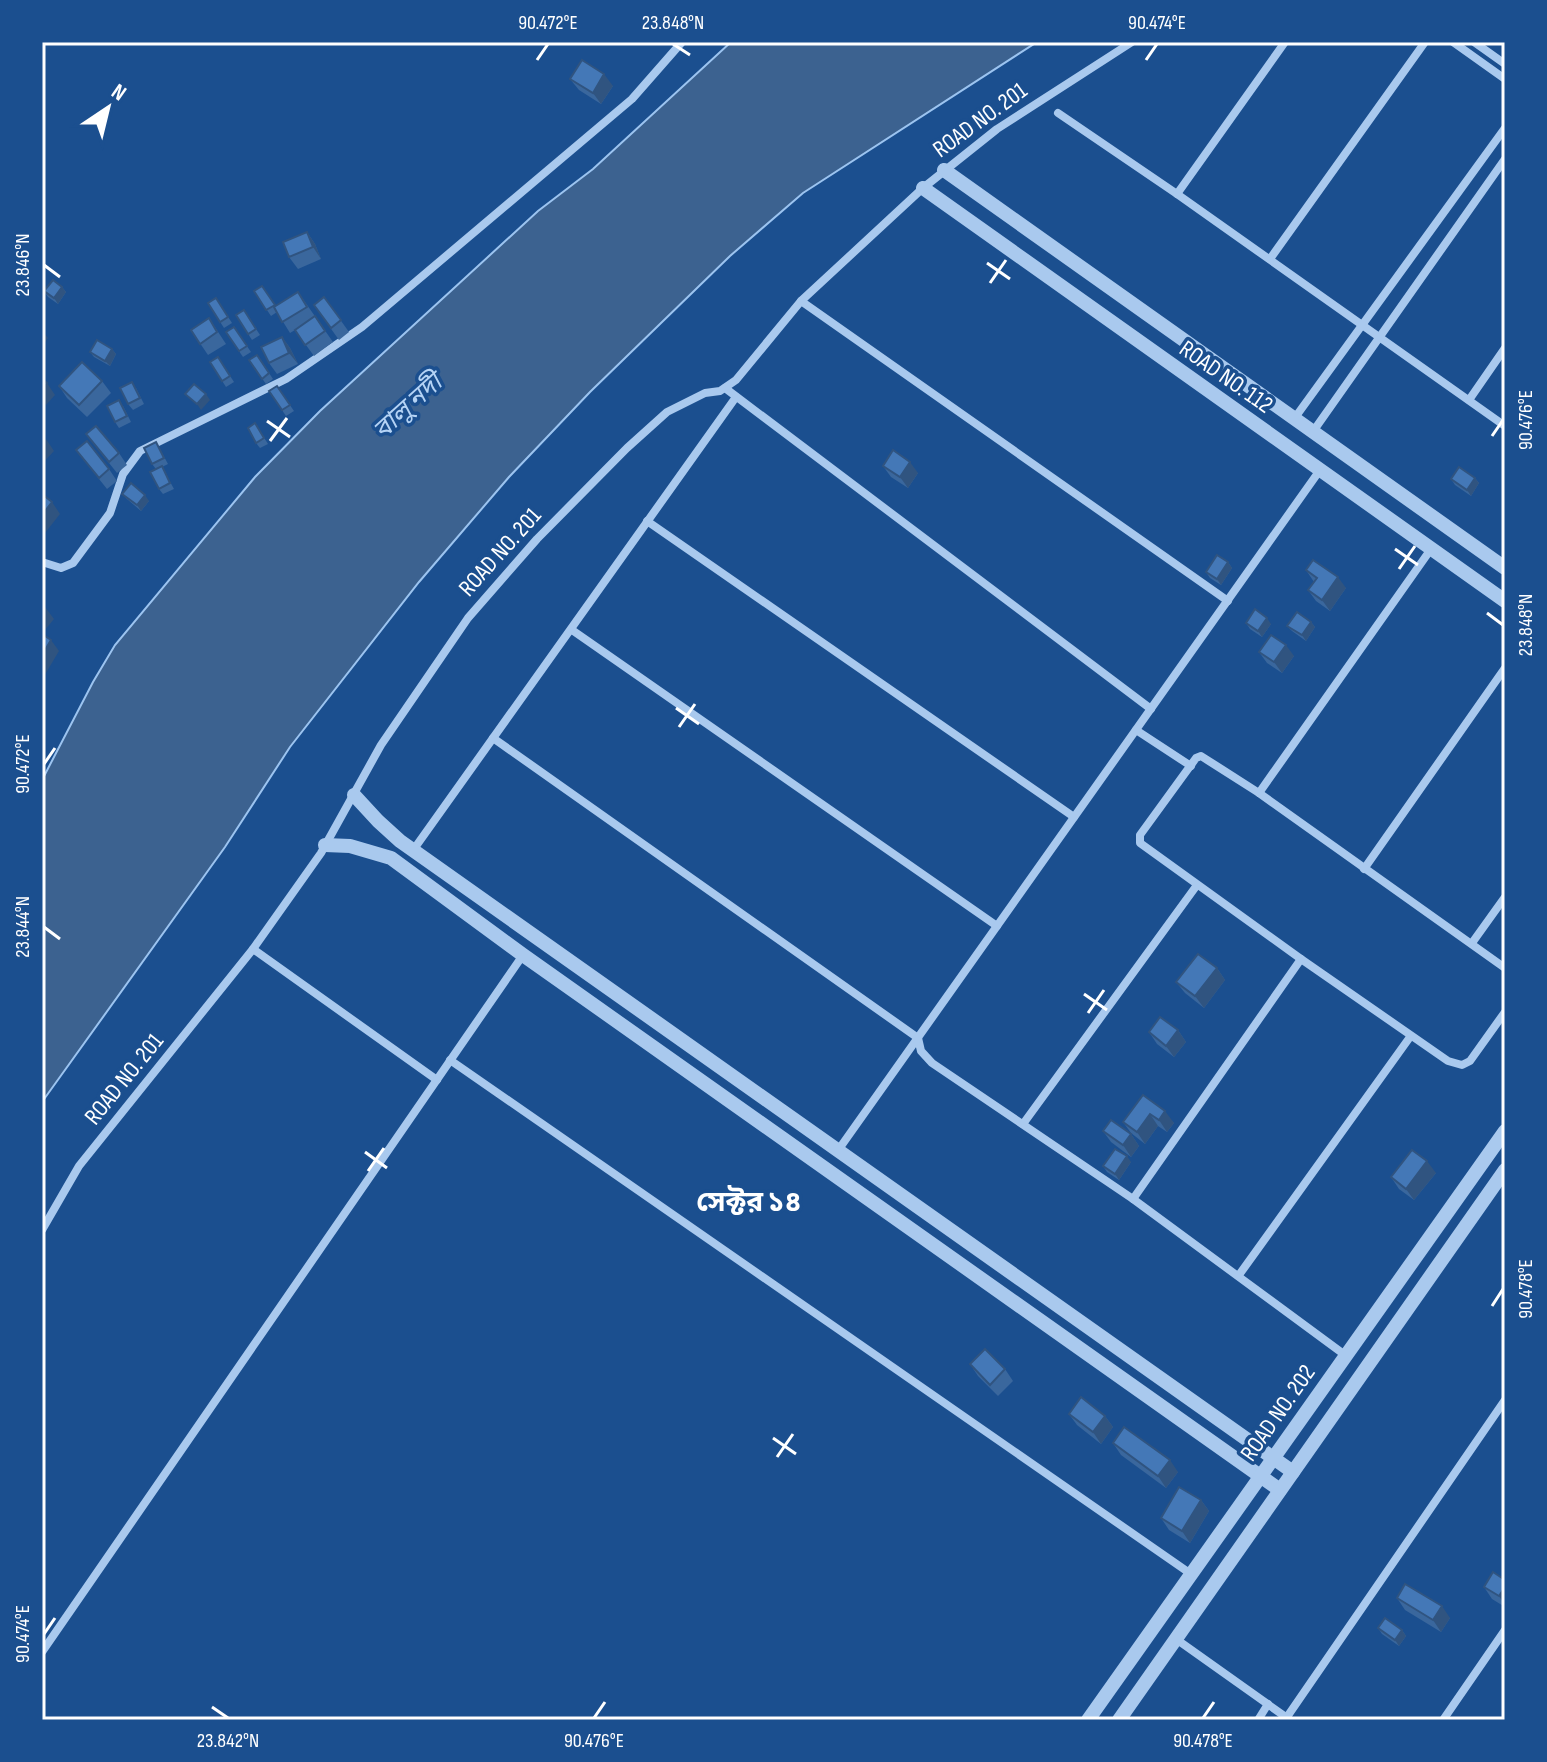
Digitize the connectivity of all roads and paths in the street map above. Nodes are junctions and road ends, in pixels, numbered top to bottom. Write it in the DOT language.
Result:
graph roads {
  1 [pos="682,42"];
  2 [pos="1132,42"];
  3 [pos="1285,42"];
  4 [pos="1425,42"];
  5 [pos="1453,42"];
  6 [pos="1474,42"];
  7 [pos="1505,64"];
  8 [pos="1505,79"];
  9 [pos="1058,113"];
  10 [pos="1505,128"];
  11 [pos="1505,159"];
  12 [pos="944,170"];
  13 [pos="923,188"];
  14 [pos="1177,194"];
  15 [pos="1270,259"];
  16 [pos="801,301"];
  17 [pos="1362,324"];
  18 [pos="1379,337"];
  19 [pos="1505,348"];
  20 [pos="725,388"];
  21 [pos="736,397"];
  22 [pos="1469,400"];
  23 [pos="1294,420"];
  24 [pos="1505,426"];
  25 [pos="1312,433"];
  26 [pos="1335,449"];
  27 [pos="1320,470"];
  28 [pos="647,521"];
  29 [pos="1431,549"];
  30 [pos="42,562"];
  31 [pos="1505,568"];
  32 [pos="1228,601"];
  33 [pos="1505,601"];
  34 [pos="572,630"];
  35 [pos="1505,668"];
  36 [pos="1151,709"];
  37 [pos="1136,730"];
  38 [pos="493,738"];
  39 [pos="1191,766"];
  40 [pos="1259,793"];
  41 [pos="354,795"];
  42 [pos="1074,817"];
  43 [pos="325,845"];
  44 [pos="414,849"];
  45 [pos="1364,869"];
  46 [pos="1197,885"];
  47 [pos="1505,897"];
  48 [pos="997,926"];
  49 [pos="1472,943"];
  50 [pos="253,949"];
  51 [pos="523,955"];
  52 [pos="1301,959"];
  53 [pos="1505,968"];
  54 [pos="1505,1012"];
  55 [pos="1410,1037"];
  56 [pos="918,1038"];
  57 [pos="450,1060"];
  58 [pos="437,1080"];
  59 [pos="1023,1124"];
  60 [pos="1505,1131"];
  61 [pos="839,1149"];
  62 [pos="1505,1170"];
  63 [pos="1133,1199"];
  64 [pos="42,1230"];
  65 [pos="1239,1275"];
  66 [pos="1345,1355"];
  67 [pos="1505,1400"];
  68 [pos="1273,1458"];
  69 [pos="1293,1472"];
  70 [pos="1260,1476"];
  71 [pos="1280,1490"];
  72 [pos="1191,1574"];
  73 [pos="1162,1614"];
  74 [pos="1505,1630"];
  75 [pos="1179,1634"];
  76 [pos="42,1652"];
  77 [pos="1268,1704"];
  78 [pos="1289,1719"];
  79 [pos="1088,1720"];
  80 [pos="1119,1720"];
  81 [pos="1258,1720"];
  82 [pos="1443,1720"];
  1 -- 30 [label="street"];
  2 -- 12 [label="street, ROAD NO. 201"];
  3 -- 14 [label="street"];
  4 -- 15 [label="street"];
  5 -- 8 [label="street"];
  6 -- 7 [label="street"];
  9 -- 14 [label="street"];
  10 -- 17 [label="street"];
  11 -- 18 [label="street"];
  12 -- 13 [label="street, ROAD NO. 201"];
  12 -- 23 [label="street, ROAD NO. 112"];
  13 -- 16 [label="street, ROAD NO. 201"];
  13 -- 27 [label="street, ROAD NO. 112"];
  14 -- 15 [label="street"];
  15 -- 17 [label="street"];
  16 -- 20 [label="street, ROAD NO. 201"];
  16 -- 32 [label="street"];
  17 -- 18 [label="street"];
  17 -- 23 [label="street"];
  18 -- 22 [label="street"];
  18 -- 25 [label="street"];
  19 -- 22 [label="street"];
  20 -- 21 [label="street"];
  20 -- 41 [label="street, ROAD NO. 201"];
  21 -- 28 [label="street"];
  21 -- 36 [label="street"];
  22 -- 24 [label="street"];
  23 -- 25 [label="street, ROAD NO. 112"];
  25 -- 26 [label="street, ROAD NO. 112"];
  26 -- 27 [label="street"];
  26 -- 31 [label="street, ROAD NO. 112"];
  27 -- 29 [label="street, ROAD NO. 112"];
  27 -- 32 [label="street"];
  28 -- 34 [label="street"];
  28 -- 42 [label="street"];
  29 -- 33 [label="street, ROAD NO. 112"];
  29 -- 40 [label="street"];
  32 -- 36 [label="street"];
  34 -- 38 [label="street"];
  34 -- 48 [label="street"];
  35 -- 45 [label="street"];
  36 -- 37 [label="street"];
  37 -- 39 [label="street"];
  37 -- 42 [label="street"];
  38 -- 44 [label="street"];
  38 -- 56 [label="street"];
  39 -- 40 [label="street"];
  39 -- 46 [label="street"];
  40 -- 45 [label="street"];
  41 -- 43 [label="street, ROAD NO. 201"];
  41 -- 44 [label="street"];
  42 -- 48 [label="street"];
  43 -- 50 [label="street, ROAD NO. 201"];
  43 -- 51 [label="street"];
  44 -- 61 [label="street"];
  45 -- 49 [label="street"];
  46 -- 52 [label="street"];
  46 -- 59 [label="street"];
  47 -- 49 [label="street"];
  48 -- 56 [label="street"];
  49 -- 53 [label="street"];
  50 -- 58 [label="street"];
  50 -- 64 [label="street, ROAD NO. 201"];
  51 -- 57 [label="street"];
  51 -- 70 [label="street"];
  52 -- 55 [label="street"];
  52 -- 63 [label="street"];
  54 -- 55 [label="street"];
  55 -- 65 [label="street"];
  56 -- 59 [label="street"];
  56 -- 61 [label="street"];
  57 -- 58 [label="street"];
  57 -- 72 [label="street"];
  58 -- 76 [label="street"];
  59 -- 63 [label="street"];
  60 -- 66 [label="street, ROAD NO. 202"];
  61 -- 68 [label="street"];
  62 -- 69 [label="street, ROAD NO. 202"];
  63 -- 65 [label="street"];
  65 -- 66 [label="street"];
  66 -- 68 [label="street, ROAD NO. 202"];
  67 -- 78 [label="street"];
  68 -- 69 [label="street"];
  68 -- 70 [label="street, ROAD NO. 202"];
  69 -- 71 [label="street, ROAD NO. 202"];
  70 -- 71 [label="street"];
  70 -- 72 [label="street, ROAD NO. 202"];
  71 -- 75 [label="street, ROAD NO. 202"];
  72 -- 73 [label="street, ROAD NO. 202"];
  73 -- 75 [label="street"];
  73 -- 79 [label="street, ROAD NO. 202"];
  74 -- 82 [label="street"];
  75 -- 77 [label="street"];
  75 -- 80 [label="street, ROAD NO. 202"];
  77 -- 78 [label="street"];
  77 -- 81 [label="street"];
}
